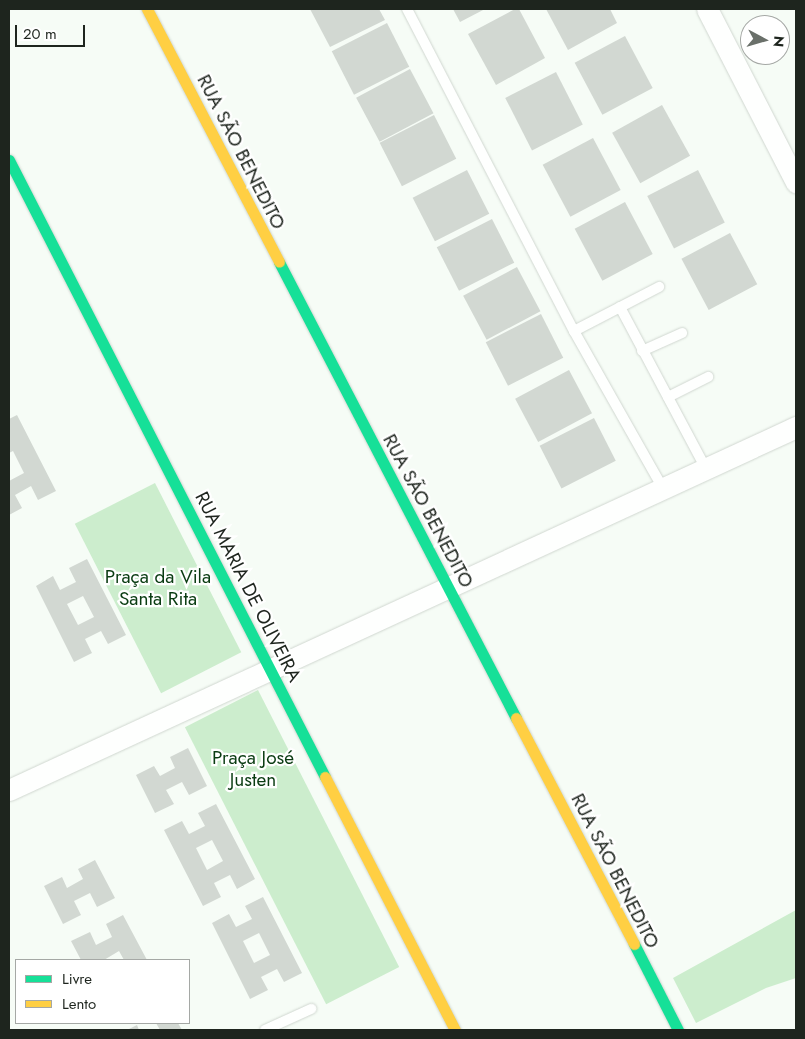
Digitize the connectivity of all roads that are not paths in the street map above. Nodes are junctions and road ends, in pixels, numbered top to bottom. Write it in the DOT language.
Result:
graph roads {
  1 [pos="147,9"];
  2 [pos="407,9"];
  3 [pos="707,9"];
  4 [pos="9,160"];
  5 [pos="796,182"];
  6 [pos="659,287"];
  7 [pos="620,307"];
  8 [pos="574,331"];
  9 [pos="682,333"];
  10 [pos="642,351"];
  11 [pos="708,377"];
  12 [pos="668,397"];
  13 [pos="796,427"];
  14 [pos="706,469"];
  15 [pos="664,488"];
  16 [pos="448,587"];
  17 [pos="270,669"];
  18 [pos="9,790"];
  19 [pos="310,1008"];
  20 [pos="265,1030"];
  21 [pos="456,1030"];
  22 [pos="678,1030"];
  1 -- 16 [label="street, RUA SÃO BENEDITO"];
  2 -- 8 [label="lane"];
  3 -- 5 [label="street"];
  4 -- 17 [label="street, RUA MARIA DE OLIVEIRA"];
  6 -- 7 [label="lane"];
  7 -- 8 [label="lane"];
  7 -- 10 [label="lane"];
  8 -- 15 [label="lane"];
  9 -- 10 [label="lane"];
  10 -- 12 [label="lane"];
  11 -- 12 [label="lane"];
  12 -- 14 [label="lane"];
  13 -- 14 [label="street"];
  14 -- 15 [label="street"];
  15 -- 16 [label="street"];
  16 -- 17 [label="street"];
  16 -- 22 [label="street, RUA SÃO BENEDITO"];
  17 -- 18 [label="street"];
  17 -- 21 [label="street, RUA MARIA DE OLIVEIRA"];
  19 -- 20 [label="lane"];
}
